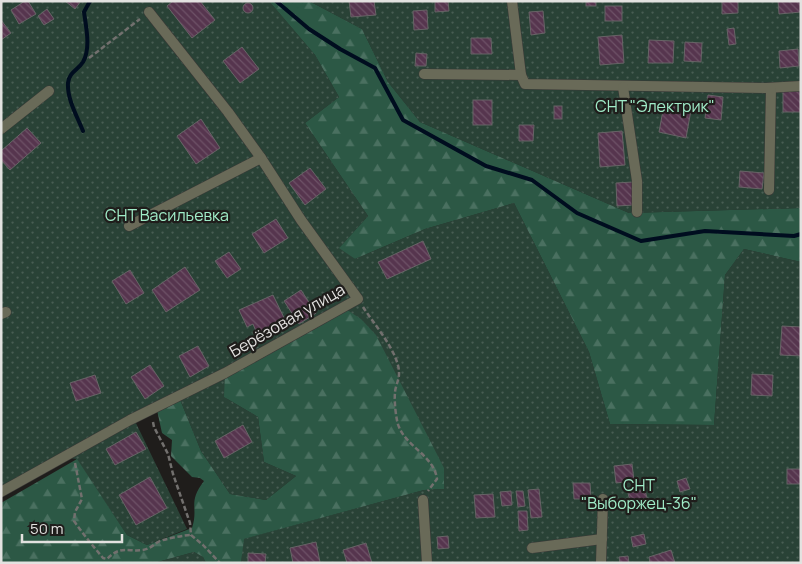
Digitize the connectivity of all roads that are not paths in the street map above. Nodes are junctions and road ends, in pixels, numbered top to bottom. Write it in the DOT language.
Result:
graph roads {
  1 [pos="512,1"];
  2 [pos="149,12"];
  3 [pos="424,74"];
  4 [pos="521,75"];
  5 [pos="623,86"];
  6 [pos="801,86"];
  7 [pos="771,88"];
  8 [pos="49,91"];
  9 [pos="1,129"];
  10 [pos="261,158"];
  11 [pos="769,190"];
  12 [pos="637,212"];
  13 [pos="129,226"];
  14 [pos="1,492"];
  15 [pos="603,498"];
  16 [pos="423,500"];
  17 [pos="602,539"];
  18 [pos="532,548"];
  19 [pos="427,563"];
  20 [pos="601,563"];
  1 -- 4 [label="street"];
  2 -- 10 [label="street, Берёзовая улица"];
  3 -- 4 [label="street"];
  4 -- 5 [label="street"];
  5 -- 7 [label="street"];
  5 -- 12 [label="street"];
  6 -- 7 [label="street"];
  7 -- 11 [label="street"];
  8 -- 9 [label="street"];
  10 -- 13 [label="street"];
  10 -- 14 [label="street, Берёзовая улица"];
  15 -- 17 [label="street"];
  16 -- 19 [label="street"];
  17 -- 18 [label="street"];
  17 -- 20 [label="street"];
}
